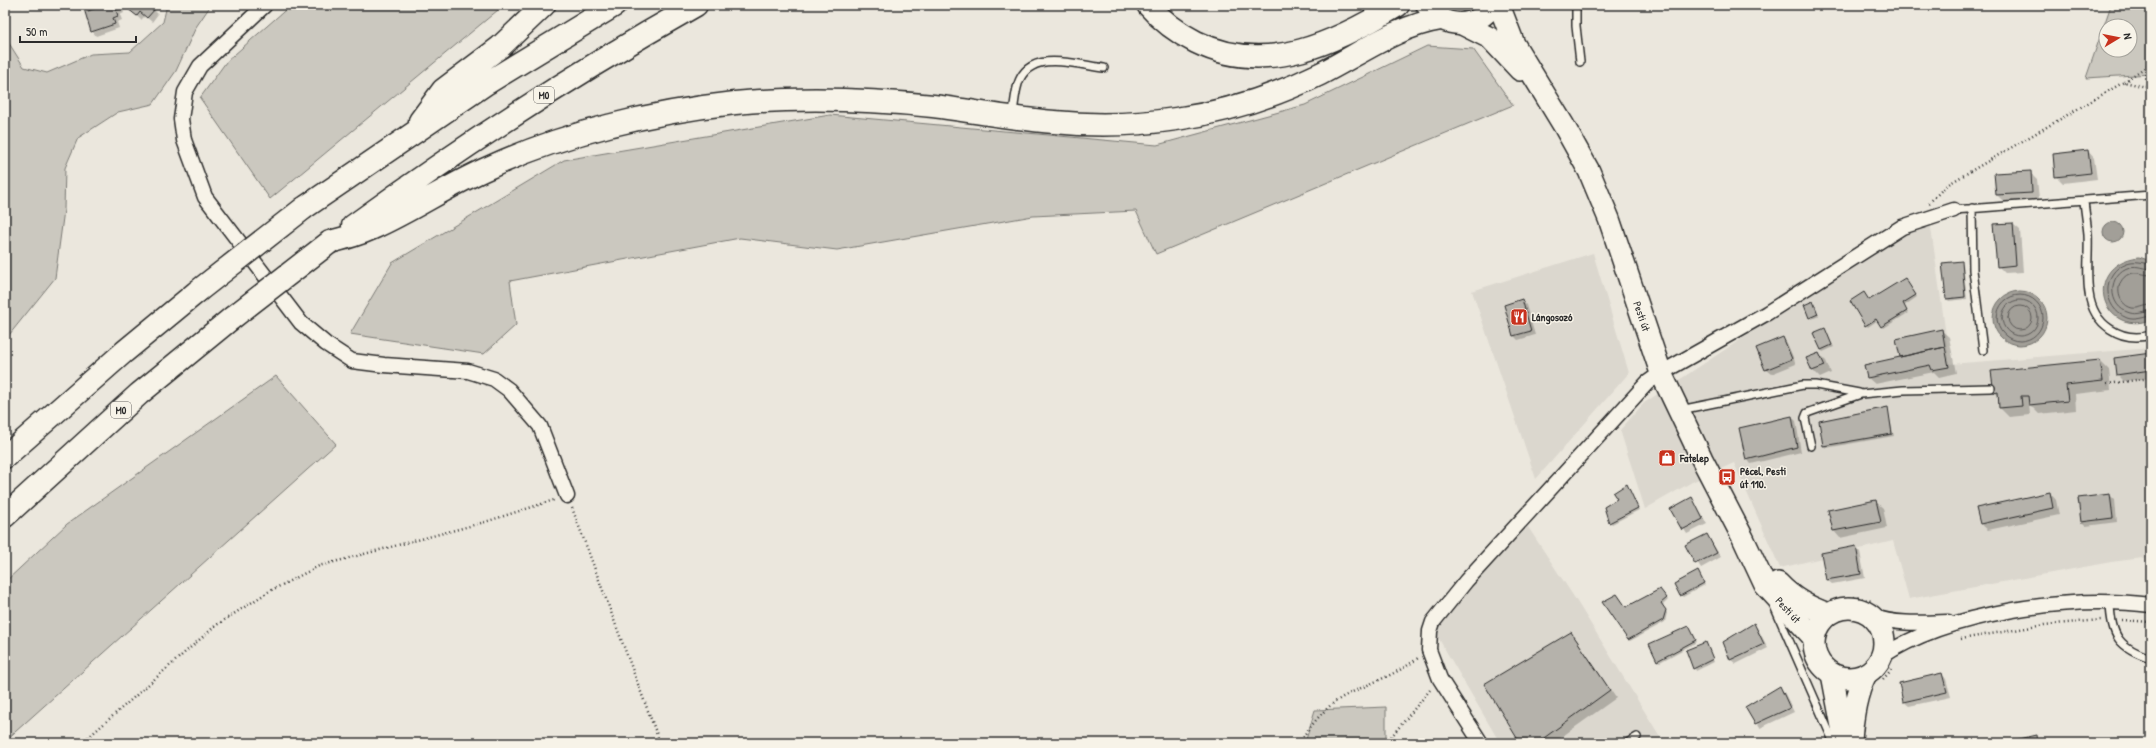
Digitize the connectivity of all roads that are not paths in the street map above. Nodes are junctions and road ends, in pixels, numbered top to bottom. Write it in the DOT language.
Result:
graph roads {
  1 [pos="266,5"];
  2 [pos="544,5"];
  3 [pos="615,5"];
  4 [pos="696,5"];
  5 [pos="1148,5"];
  6 [pos="1398,5"];
  7 [pos="1493,5"];
  8 [pos="1499,5"];
  9 [pos="1576,5"];
  10 [pos="1434,12"];
  11 [pos="1462,24"];
  12 [pos="1580,62"];
  13 [pos="1104,68"];
  14 [pos="1544,95"];
  15 [pos="1013,117"];
  16 [pos="410,134"];
  17 [pos="2151,195"];
  18 [pos="2084,200"];
  19 [pos="1972,208"];
  20 [pos="1954,210"];
  21 [pos="330,242"];
  22 [pos="2151,335"];
  23 [pos="1983,350"];
  24 [pos="1661,373"];
  25 [pos="1991,388"];
  26 [pos="1861,394"];
  27 [pos="1678,410"];
  28 [pos="1811,446"];
  29 [pos="5,457"];
  30 [pos="567,496"];
  31 [pos="5,516"];
  32 [pos="1743,538"];
  33 [pos="1765,585"];
  34 [pos="2110,603"];
  35 [pos="2151,605"];
  36 [pos="1831,606"];
  37 [pos="1874,609"];
  38 [pos="1966,621"];
  39 [pos="1814,638"];
  40 [pos="1881,658"];
  41 [pos="2151,658"];
  42 [pos="1832,674"];
  43 [pos="1866,674"];
  44 [pos="1637,737"];
  45 [pos="1480,743"];
  46 [pos="1627,743"];
  47 [pos="1834,743"];
  48 [pos="1846,743"];
  49 [pos="1851,743"];
  1 -- 30 [label="street"];
  2 -- 16 [label="highway"];
  3 -- 16 [label="highway"];
  4 -- 21 [label="highway, M0"];
  5 -- 6 [label="highway"];
  7 -- 11 [label="main road"];
  8 -- 14 [label="main road"];
  9 -- 12 [label="lane"];
  10 -- 11 [label="main road"];
  10 -- 15 [label="highway"];
  11 -- 14 [label="main road"];
  13 -- 15 [label="lane"];
  14 -- 24 [label="main road, Pesti út"];
  15 -- 21 [label="highway"];
  16 -- 29 [label="highway, bridge"];
  17 -- 18 [label="lane"];
  18 -- 19 [label="lane"];
  18 -- 22 [label="lane"];
  19 -- 20 [label="lane"];
  19 -- 23 [label="lane"];
  20 -- 24 [label="street"];
  21 -- 31 [label="highway, M0, bridge"];
  24 -- 27 [label="main road, Pesti út"];
  24 -- 45 [label="street"];
  25 -- 26 [label="lane"];
  26 -- 27 [label="lane"];
  26 -- 28 [label="lane"];
  27 -- 32 [label="main road, Pesti út"];
  32 -- 33 [label="main road, Pesti út"];
  32 -- 36 [label="main road, Pesti út"];
  33 -- 39 [label="main road, Pesti út"];
  33 -- 47 [label="lane"];
  34 -- 35 [label="street"];
  34 -- 38 [label="street"];
  34 -- 41 [label="lane"];
  36 -- 37 [label="main road"];
  36 -- 39 [label="main road"];
  37 -- 38 [label="street"];
  37 -- 40 [label="main road"];
  38 -- 40 [label="street"];
  39 -- 42 [label="main road"];
  40 -- 43 [label="main road"];
  42 -- 43 [label="main road"];
  42 -- 48 [label="main road"];
  43 -- 49 [label="main road"];
  44 -- 46 [label="lane"];
}
